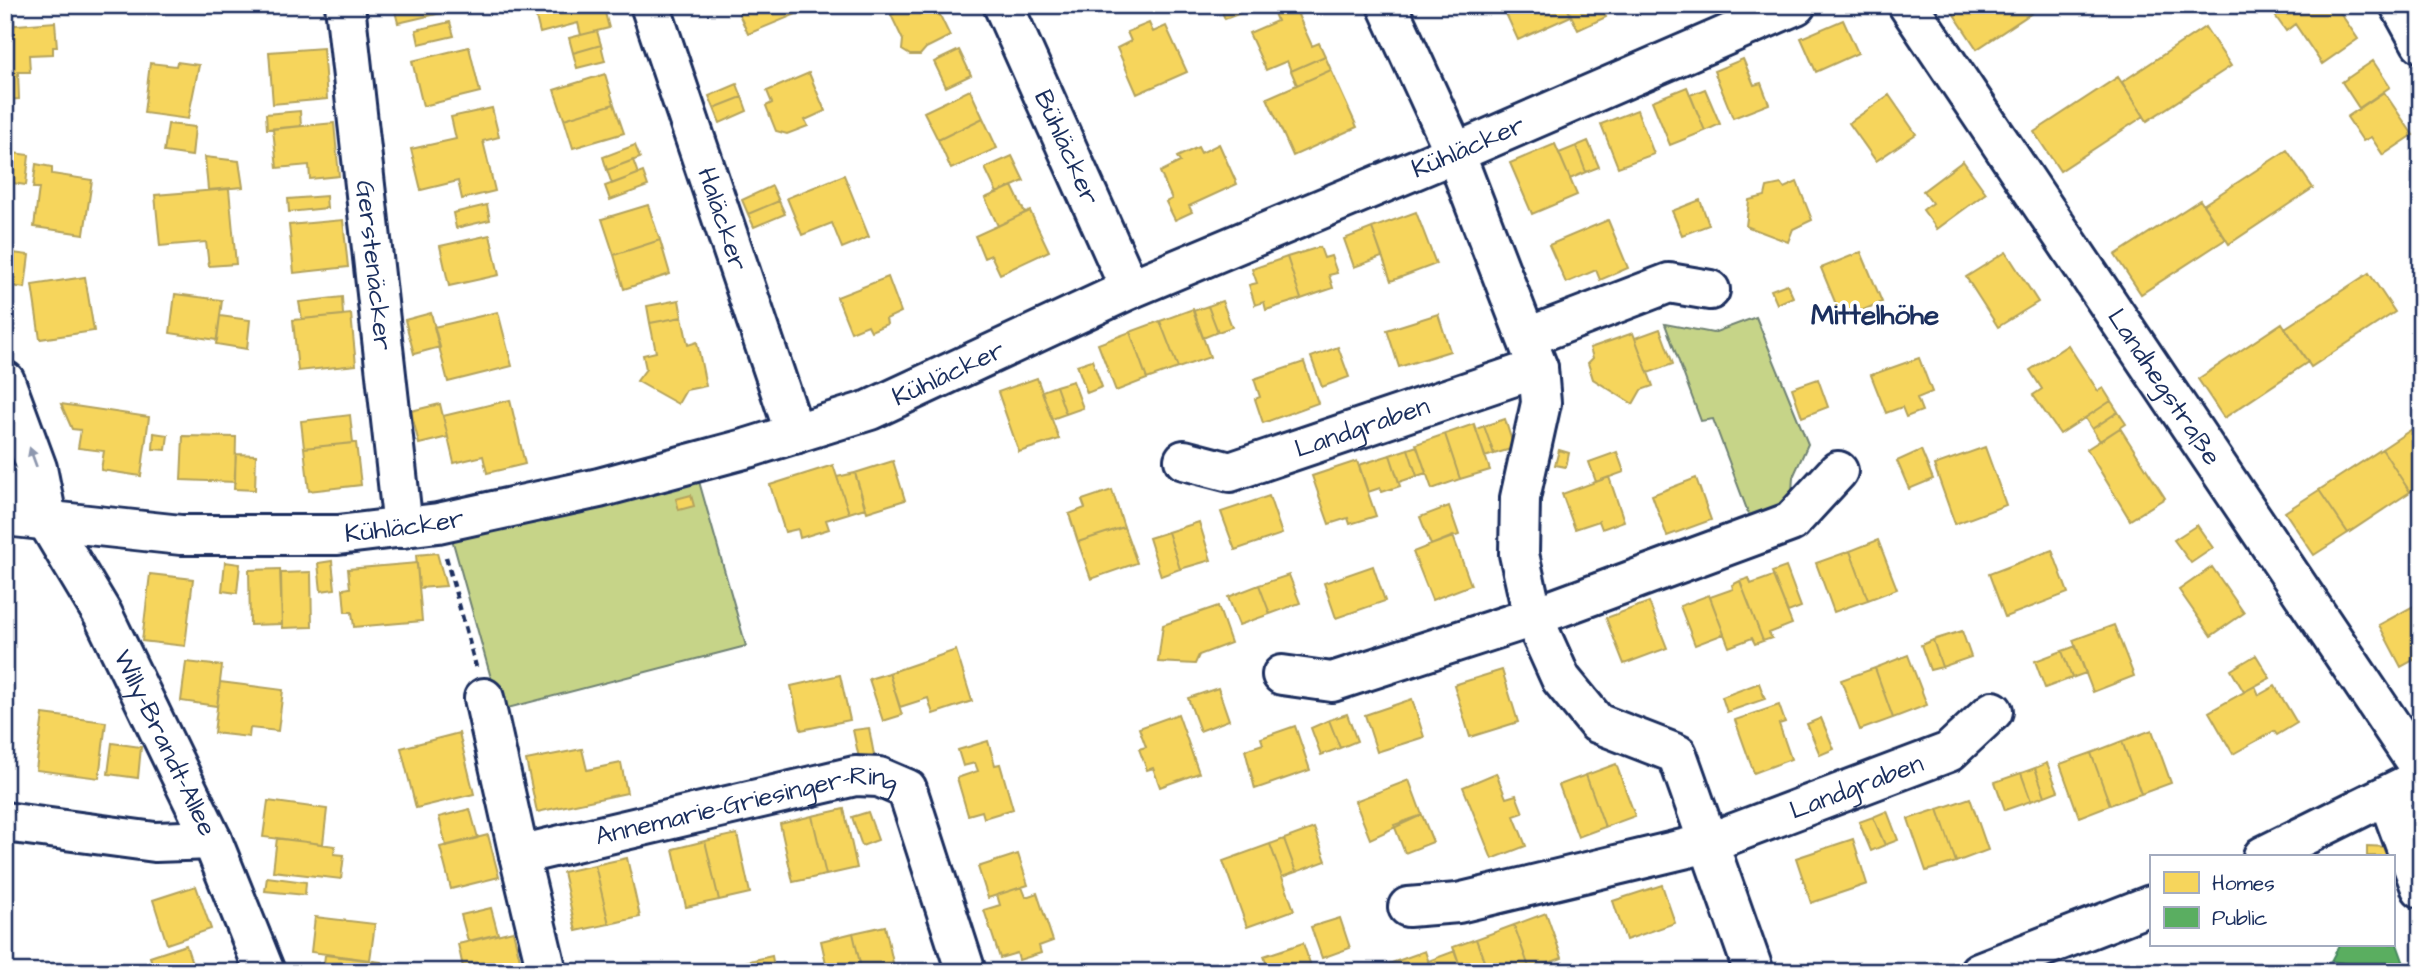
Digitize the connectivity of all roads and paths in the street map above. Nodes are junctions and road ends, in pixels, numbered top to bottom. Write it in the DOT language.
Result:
graph roads {
  1 [pos="345,5"];
  2 [pos="650,5"];
  3 [pos="1003,5"];
  4 [pos="1387,5"];
  5 [pos="1796,5"];
  6 [pos="1909,5"];
  7 [pos="2400,5"];
  8 [pos="2421,43"];
  9 [pos="1455,153"];
  10 [pos="1130,289"];
  11 [pos="1710,290"];
  12 [pos="1533,352"];
  13 [pos="5,381"];
  14 [pos="795,434"];
  15 [pos="1184,460"];
  16 [pos="1838,471"];
  17 [pos="5,483"];
  18 [pos="5,516"];
  19 [pos="48,523"];
  20 [pos="421,526"];
  21 [pos="1533,617"];
  22 [pos="1282,676"];
  23 [pos="484,698"];
  24 [pos="1993,711"];
  25 [pos="2421,770"];
  26 [pos="2421,778"];
  27 [pos="2387,796"];
  28 [pos="5,822"];
  29 [pos="212,840"];
  30 [pos="1708,843"];
  31 [pos="519,855"];
  32 [pos="2265,855"];
  33 [pos="2421,888"];
  34 [pos="2150,905"];
  35 [pos="1408,907"];
  36 [pos="265,972"];
  37 [pos="547,972"];
  38 [pos="966,972"];
  39 [pos="1754,972"];
  40 [pos="1979,972"];
  1 -- 20 [label="street, Gerstenäcker"];
  2 -- 14 [label="street, Haläcker"];
  3 -- 10 [label="street, Bühläcker"];
  4 -- 9 [label="street"];
  5 -- 9 [label="street, Kühläcker"];
  6 -- 25 [label="street, Landhegstraße"];
  7 -- 8 [label="street"];
  9 -- 10 [label="street, Kühläcker"];
  9 -- 12 [label="street"];
  10 -- 14 [label="street, Kühläcker"];
  11 -- 12 [label="street, Landgraben"];
  12 -- 15 [label="street, Landgraben"];
  12 -- 21 [label="street"];
  19 -- 13 [label="street, Willy-Brandt-Allee, one-way"];
  14 -- 20 [label="street, Kühläcker"];
  16 -- 21 [label="street"];
  17 -- 19 [label="street, Willy-Brandt-Allee"];
  18 -- 19 [label="street, Kühläcker"];
  19 -- 20 [label="street, Kühläcker"];
  19 -- 29 [label="street, Willy-Brandt-Allee"];
  20 -- 23 [label="path"];
  21 -- 22 [label="street"];
  21 -- 30 [label="street"];
  23 -- 31 [label="street"];
  24 -- 30 [label="street, Landgraben"];
  26 -- 27 [label="street"];
  27 -- 32 [label="street"];
  27 -- 33 [label="street"];
  28 -- 29 [label="street"];
  29 -- 36 [label="street, Willy-Brandt-Allee"];
  30 -- 35 [label="street, Landgraben"];
  30 -- 39 [label="street"];
  31 -- 37 [label="street"];
  31 -- 38 [label="street, Annemarie-Griesinger-Ring"];
  34 -- 40 [label="street"];
}
